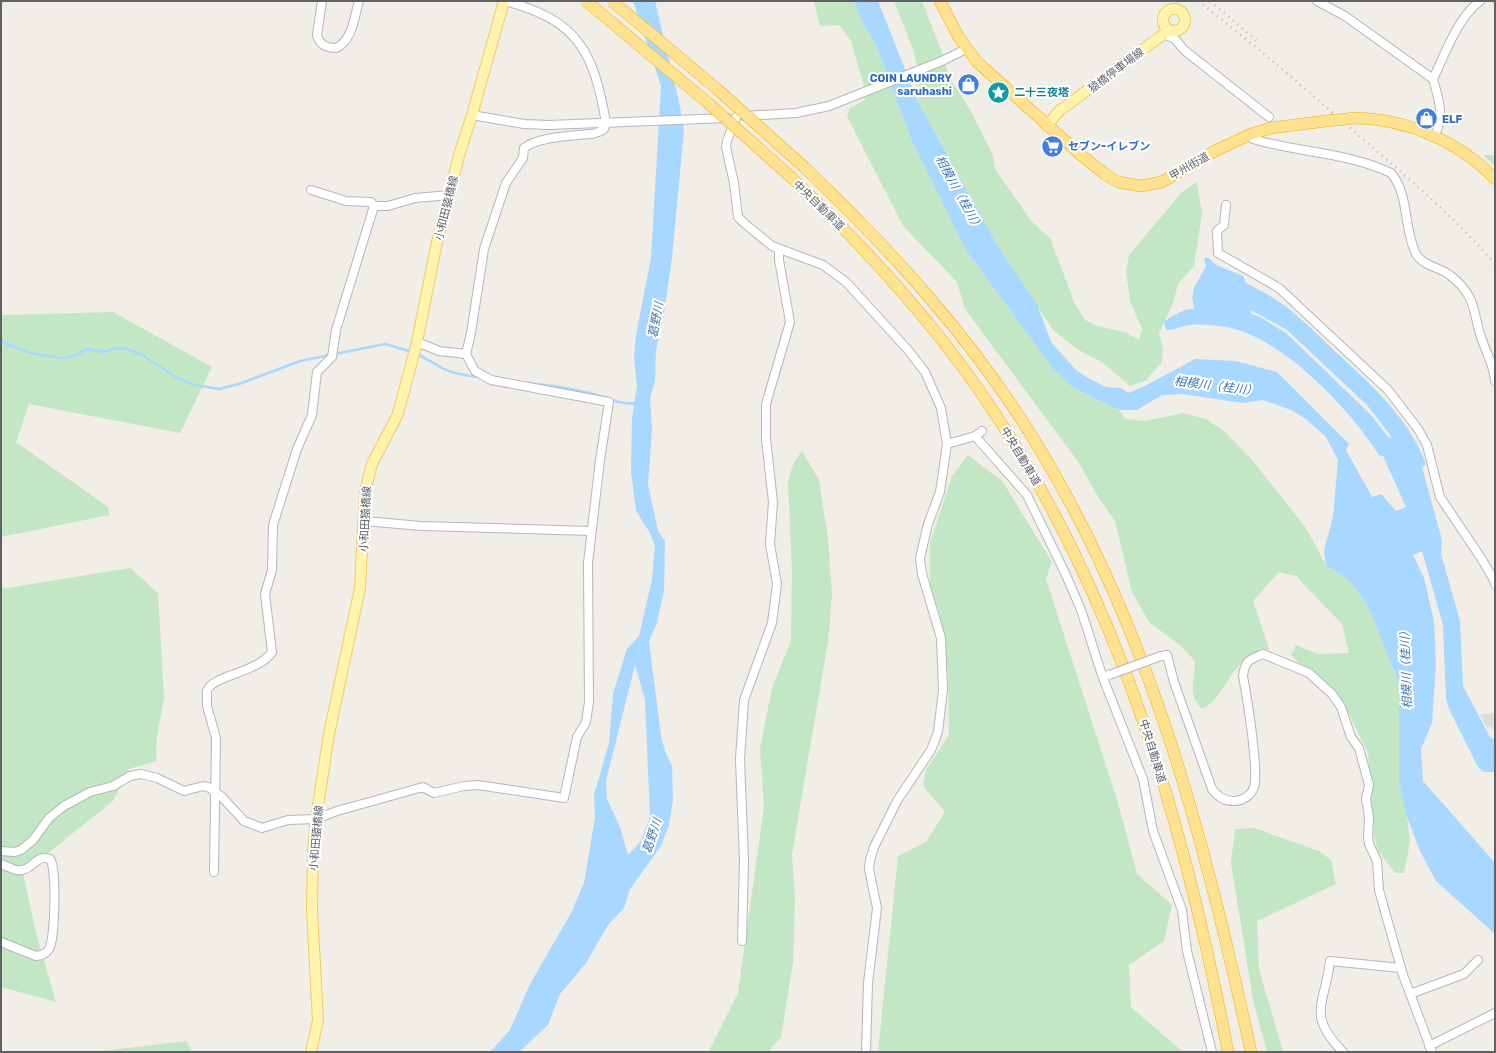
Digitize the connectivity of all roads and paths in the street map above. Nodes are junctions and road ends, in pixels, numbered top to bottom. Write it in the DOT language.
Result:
graph roads {
  1 [pos="322,1"];
  2 [pos="359,1"];
  3 [pos="504,1"];
  4 [pos="586,1"];
  5 [pos="612,1"];
  6 [pos="940,1"];
  7 [pos="1317,1"];
  8 [pos="1480,1"];
  9 [pos="1165,31"];
  10 [pos="966,49"];
  11 [pos="1433,79"];
  12 [pos="472,115"];
  13 [pos="736,117"];
  14 [pos="1269,117"];
  15 [pos="606,123"];
  16 [pos="1047,126"];
  17 [pos="1251,134"];
  18 [pos="1434,137"];
  19 [pos="1495,180"];
  20 [pos="312,190"];
  21 [pos="450,195"];
  22 [pos="1226,204"];
  23 [pos="374,206"];
  24 [pos="779,250"];
  25 [pos="416,342"];
  26 [pos="466,354"];
  27 [pos="1495,375"];
  28 [pos="1495,380"];
  29 [pos="947,444"];
  30 [pos="364,521"];
  31 [pos="591,531"];
  32 [pos="1495,584"];
  33 [pos="1106,677"];
  34 [pos="216,792"];
  35 [pos="316,819"];
  36 [pos="1,852"];
  37 [pos="1,864"];
  38 [pos="214,872"];
  39 [pos="1226,936"];
  40 [pos="742,941"];
  41 [pos="1,942"];
  42 [pos="1478,960"];
  43 [pos="1401,968"];
  44 [pos="1410,994"];
  45 [pos="1495,1013"];
  46 [pos="1431,1049"];
  47 [pos="311,1052"];
  48 [pos="866,1052"];
  49 [pos="1212,1052"];
  50 [pos="1228,1052"];
  51 [pos="1251,1052"];
  52 [pos="1255,1052"];
  53 [pos="1343,1052"];
  1 -- 2 [label="street"];
  3 -- 12 [label="main road, 小和田猿橋線"];
  3 -- 15 [label="street"];
  4 -- 50 [label="highway, 中央自動車道, bridge"];
  5 -- 39 [label="highway, 中央自動車道, bridge"];
  6 -- 10 [label="highway, 甲州街道"];
  7 -- 11 [label="street"];
  8 -- 11 [label="street"];
  9 -- 14 [label="street"];
  9 -- 16 [label="main road, 猿橋停車場線"];
  10 -- 13 [label="street"];
  10 -- 16 [label="highway, 甲州街道"];
  11 -- 18 [label="street"];
  12 -- 15 [label="street"];
  12 -- 21 [label="main road, 小和田猿橋線"];
  13 -- 15 [label="street"];
  13 -- 24 [label="street"];
  15 -- 26 [label="street"];
  16 -- 17 [label="highway, 甲州街道"];
  17 -- 18 [label="highway, 甲州街道, bridge"];
  17 -- 27 [label="street"];
  18 -- 19 [label="highway, 甲州街道"];
  20 -- 23 [label="street"];
  21 -- 23 [label="street"];
  21 -- 25 [label="main road, 小和田猿橋線"];
  22 -- 32 [label="street"];
  23 -- 34 [label="street"];
  24 -- 29 [label="street"];
  24 -- 40 [label="street"];
  25 -- 26 [label="street"];
  25 -- 30 [label="main road, 小和田猿橋線"];
  26 -- 31 [label="street"];
  27 -- 28 [label="street"];
  29 -- 33 [label="street"];
  29 -- 48 [label="street"];
  30 -- 31 [label="street"];
  30 -- 35 [label="main road, 小和田猿橋線"];
  31 -- 35 [label="street"];
  33 -- 43 [label="street, bridge"];
  33 -- 49 [label="street"];
  34 -- 35 [label="street"];
  34 -- 36 [label="street"];
  34 -- 38 [label="street"];
  35 -- 47 [label="main road, 小和田猿橋線"];
  37 -- 41 [label="street"];
  39 -- 51 [label="highway, 中央自動車道"];
  39 -- 52 [label="highway"];
  42 -- 44 [label="street"];
  43 -- 44 [label="street"];
  43 -- 53 [label="street"];
  44 -- 46 [label="street"];
  45 -- 46 [label="street"];
}
